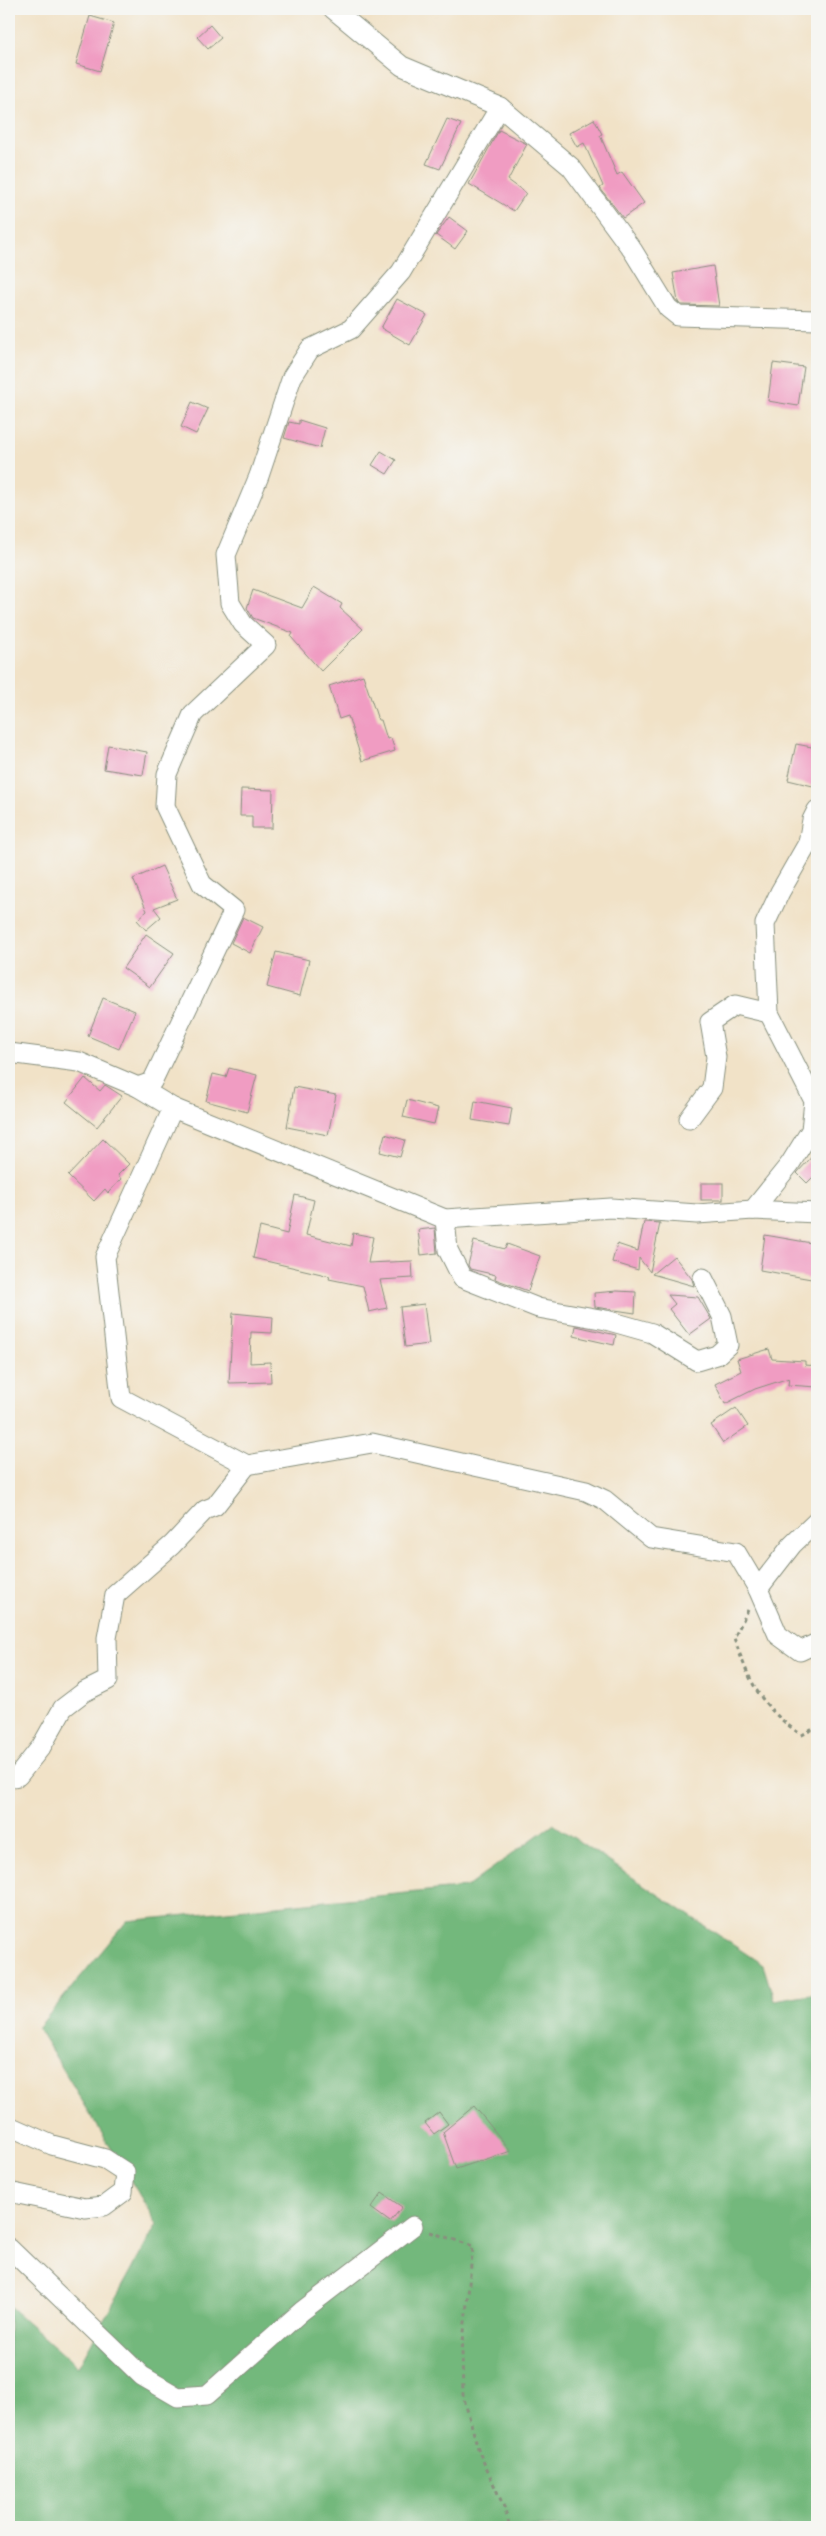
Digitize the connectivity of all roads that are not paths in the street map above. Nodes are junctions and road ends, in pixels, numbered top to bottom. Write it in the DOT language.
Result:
graph roads {
  1 [pos="333,9"];
  2 [pos="500,107"];
  3 [pos="817,320"];
  4 [pos="817,810"];
  5 [pos="813,845"];
  6 [pos="769,1013"];
  7 [pos="9,1053"];
  8 [pos="138,1088"];
  9 [pos="173,1108"];
  10 [pos="689,1119"];
  11 [pos="752,1210"];
  12 [pos="817,1213"];
  13 [pos="445,1219"];
  14 [pos="702,1278"];
  15 [pos="247,1465"];
  16 [pos="817,1521"];
  17 [pos="758,1589"];
  18 [pos="817,1643"];
  19 [pos="9,1778"];
  20 [pos="9,2126"];
  21 [pos="9,2192"];
  22 [pos="413,2226"];
  23 [pos="9,2248"];
  1 -- 2 [label="street"];
  2 -- 3 [label="street"];
  2 -- 8 [label="street"];
  4 -- 5 [label="street"];
  5 -- 6 [label="street"];
  6 -- 10 [label="street"];
  6 -- 11 [label="street"];
  7 -- 8 [label="street"];
  8 -- 9 [label="street"];
  9 -- 13 [label="street"];
  9 -- 15 [label="street"];
  11 -- 12 [label="street"];
  11 -- 13 [label="street"];
  13 -- 14 [label="street"];
  15 -- 17 [label="street"];
  15 -- 19 [label="street"];
  16 -- 17 [label="street"];
  17 -- 18 [label="street"];
  20 -- 21 [label="street"];
  22 -- 23 [label="street"];
}
